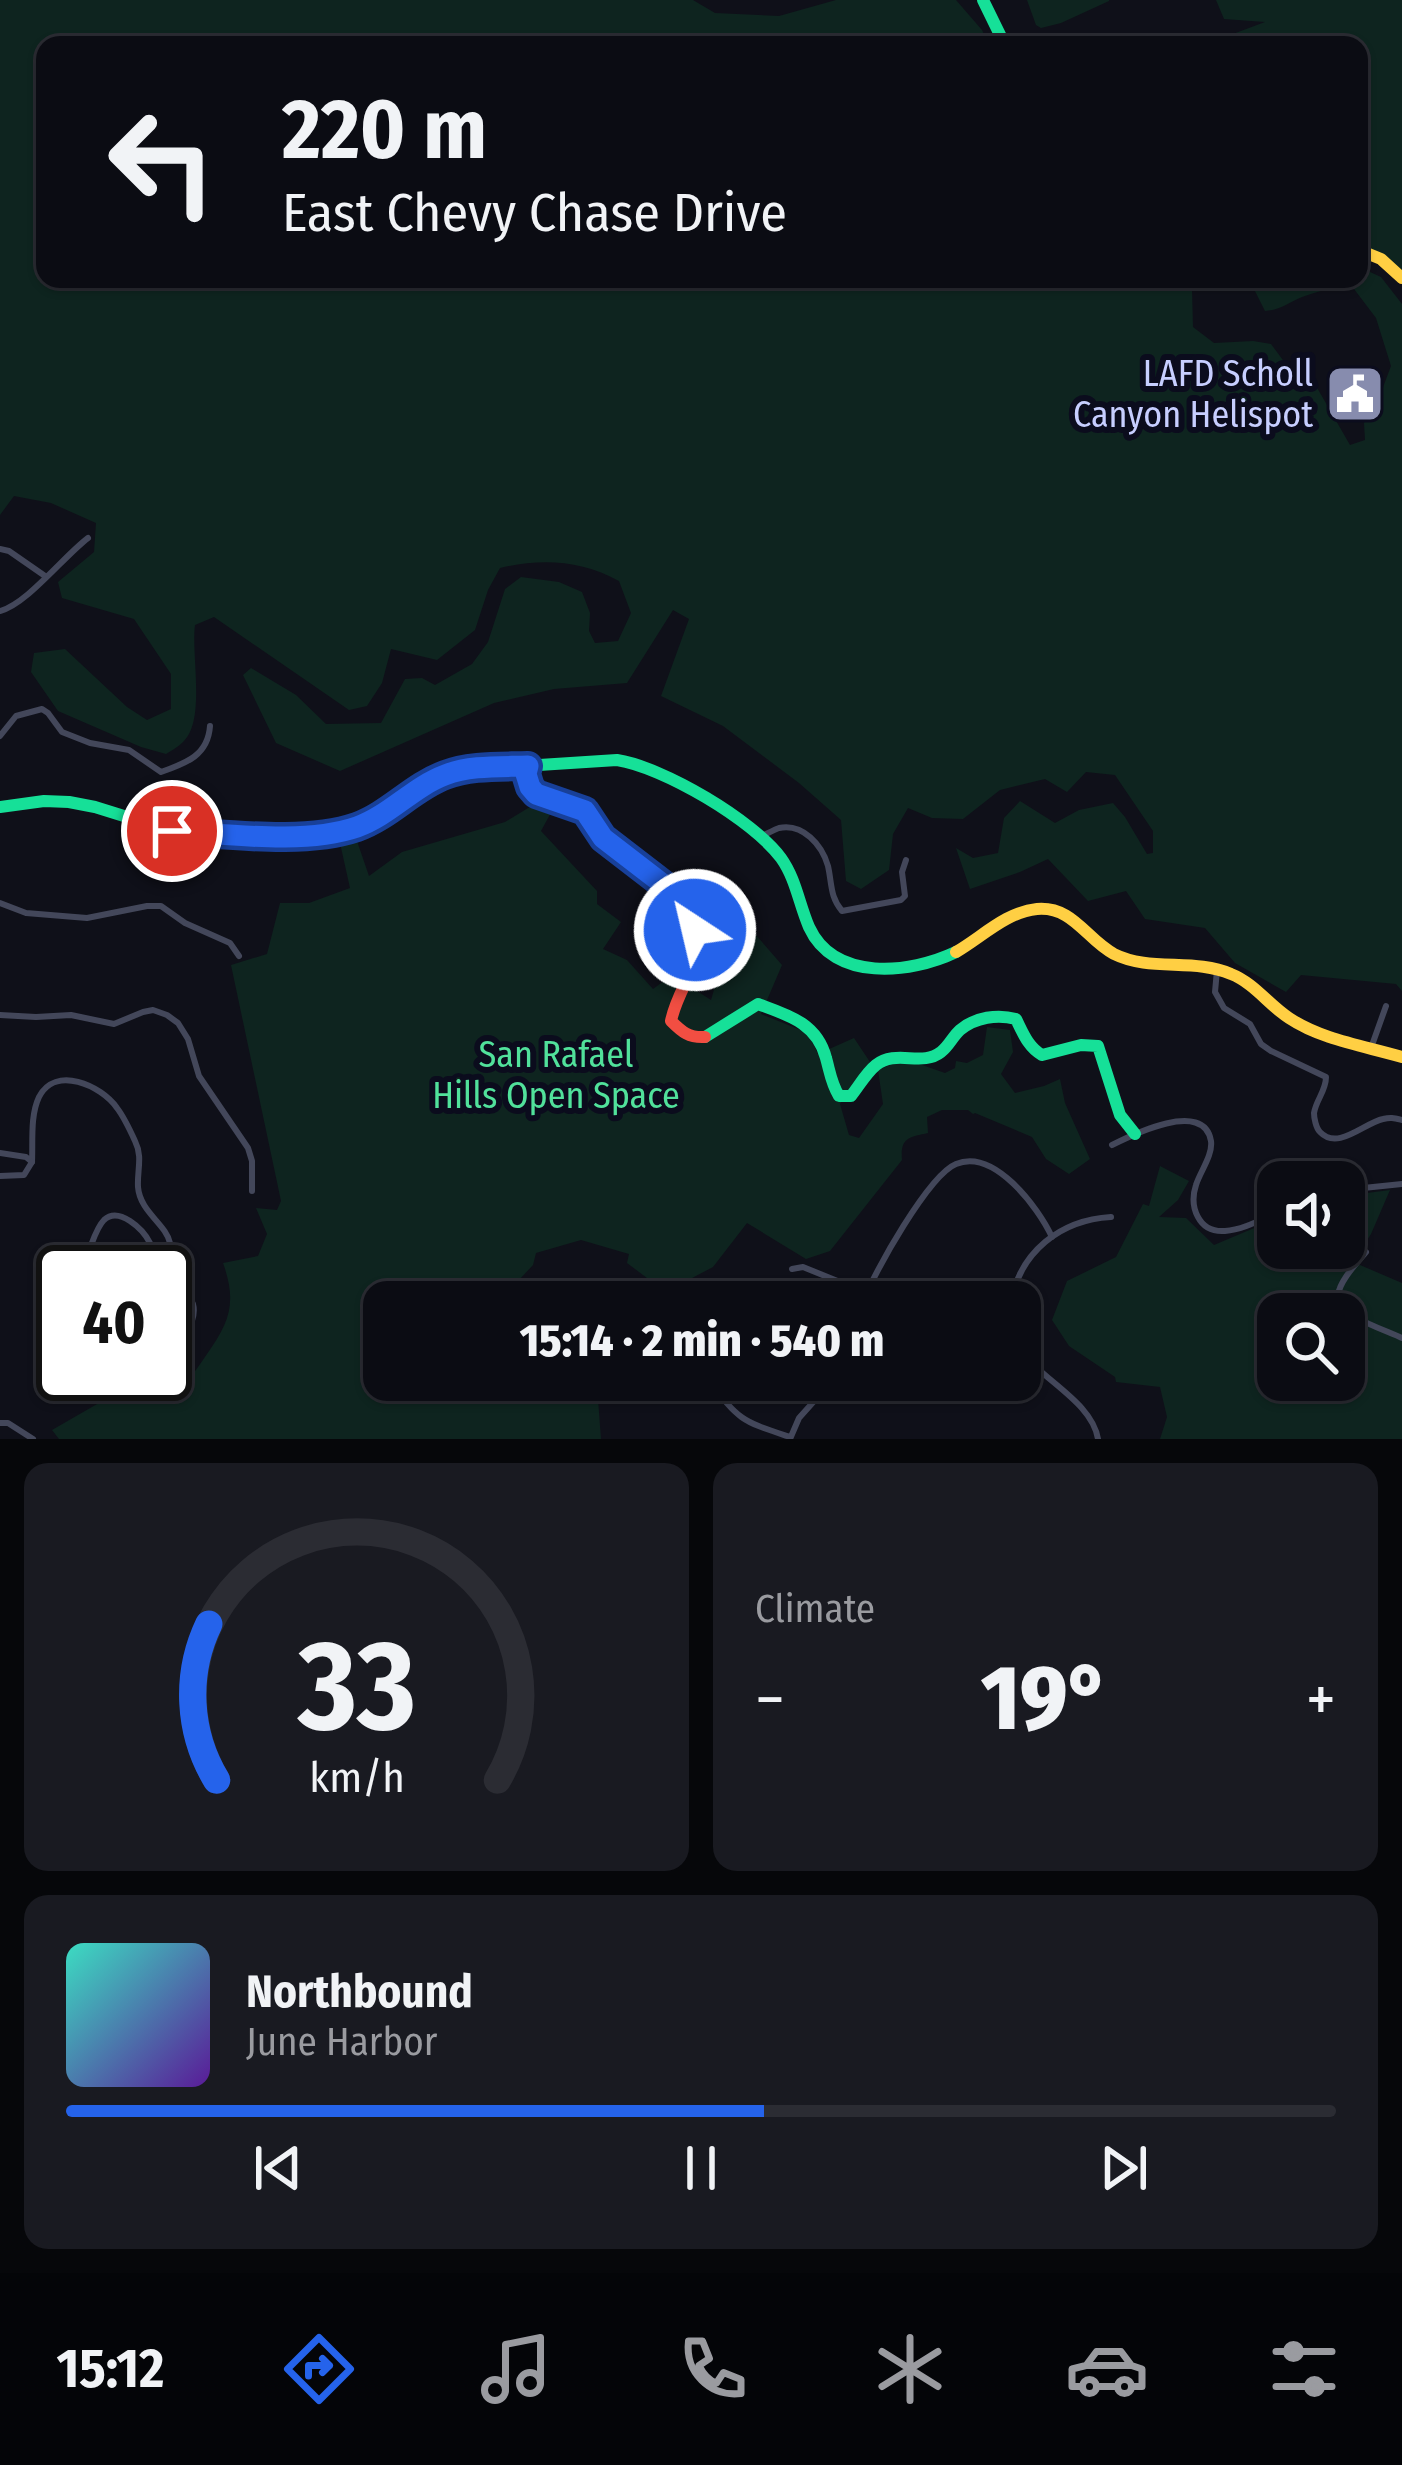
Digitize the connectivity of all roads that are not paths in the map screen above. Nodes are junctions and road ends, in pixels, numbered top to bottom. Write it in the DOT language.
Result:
graph roads {
  1 [pos="982,0"];
  2 [pos="1000,36"];
  3 [pos="1368,254"];
  4 [pos="1402,278"];
  5 [pos="88,538"];
  6 [pos="0,549"];
  7 [pos="45,576"];
  8 [pos="0,611"];
  9 [pos="210,725"];
  10 [pos="0,736"];
  11 [pos="528,766"];
  12 [pos="0,807"];
  13 [pos="761,836"];
  14 [pos="906,860"];
  15 [pos="0,903"];
  16 [pos="239,956"];
  17 [pos="1216,970"];
  18 [pos="1386,1006"];
  19 [pos="0,1015"];
  20 [pos="1372,1048"];
  21 [pos="1402,1058"];
  22 [pos="1402,1120"];
  23 [pos="1135,1134"];
  24 [pos="1112,1145"];
  25 [pos="0,1153"];
  26 [pos="32,1162"];
  27 [pos="0,1176"];
  28 [pos="1402,1184"];
  29 [pos="1365,1188"];
  30 [pos="252,1191"];
  31 [pos="1111,1217"];
  32 [pos="1257,1220"];
  33 [pos="1052,1237"];
  34 [pos="93,1245"];
  35 [pos="150,1245"];
  36 [pos="170,1245"];
  37 [pos="1366,1252"];
  38 [pos="792,1269"];
  39 [pos="837,1281"];
  40 [pos="873,1281"];
  41 [pos="1017,1281"];
  42 [pos="1402,1338"];
  43 [pos="1041,1373"];
  44 [pos="724,1401"];
  45 [pos="815,1401"];
  46 [pos="0,1423"];
  47 [pos="790,1438"];
  48 [pos="33,1439"];
  49 [pos="1098,1439"];
  1 -- 2 [label="main road"];
  3 -- 4 [label="main road"];
  5 -- 7 [label="street"];
  6 -- 7 [label="street"];
  7 -- 8 [label="street"];
  9 -- 10 [label="street"];
  11 -- 12 [label="main road"];
  11 -- 13 [label="main road"];
  11 -- 23 [label="main road"];
  13 -- 14 [label="street"];
  13 -- 17 [label="main road"];
  15 -- 16 [label="street"];
  17 -- 20 [label="main road"];
  17 -- 22 [label="street"];
  18 -- 20 [label="street"];
  19 -- 30 [label="street"];
  20 -- 21 [label="main road"];
  23 -- 24 [label="street"];
  23 -- 32 [label="street"];
  25 -- 26 [label="street"];
  26 -- 27 [label="street"];
  26 -- 36 [label="street"];
  28 -- 29 [label="street"];
  31 -- 33 [label="street"];
  33 -- 40 [label="street"];
  33 -- 41 [label="street"];
  34 -- 35 [label="street"];
  37 -- 42 [label="street"];
  38 -- 39 [label="street"];
  43 -- 49 [label="street"];
  44 -- 47 [label="street"];
  45 -- 47 [label="street"];
  46 -- 48 [label="street"];
}
